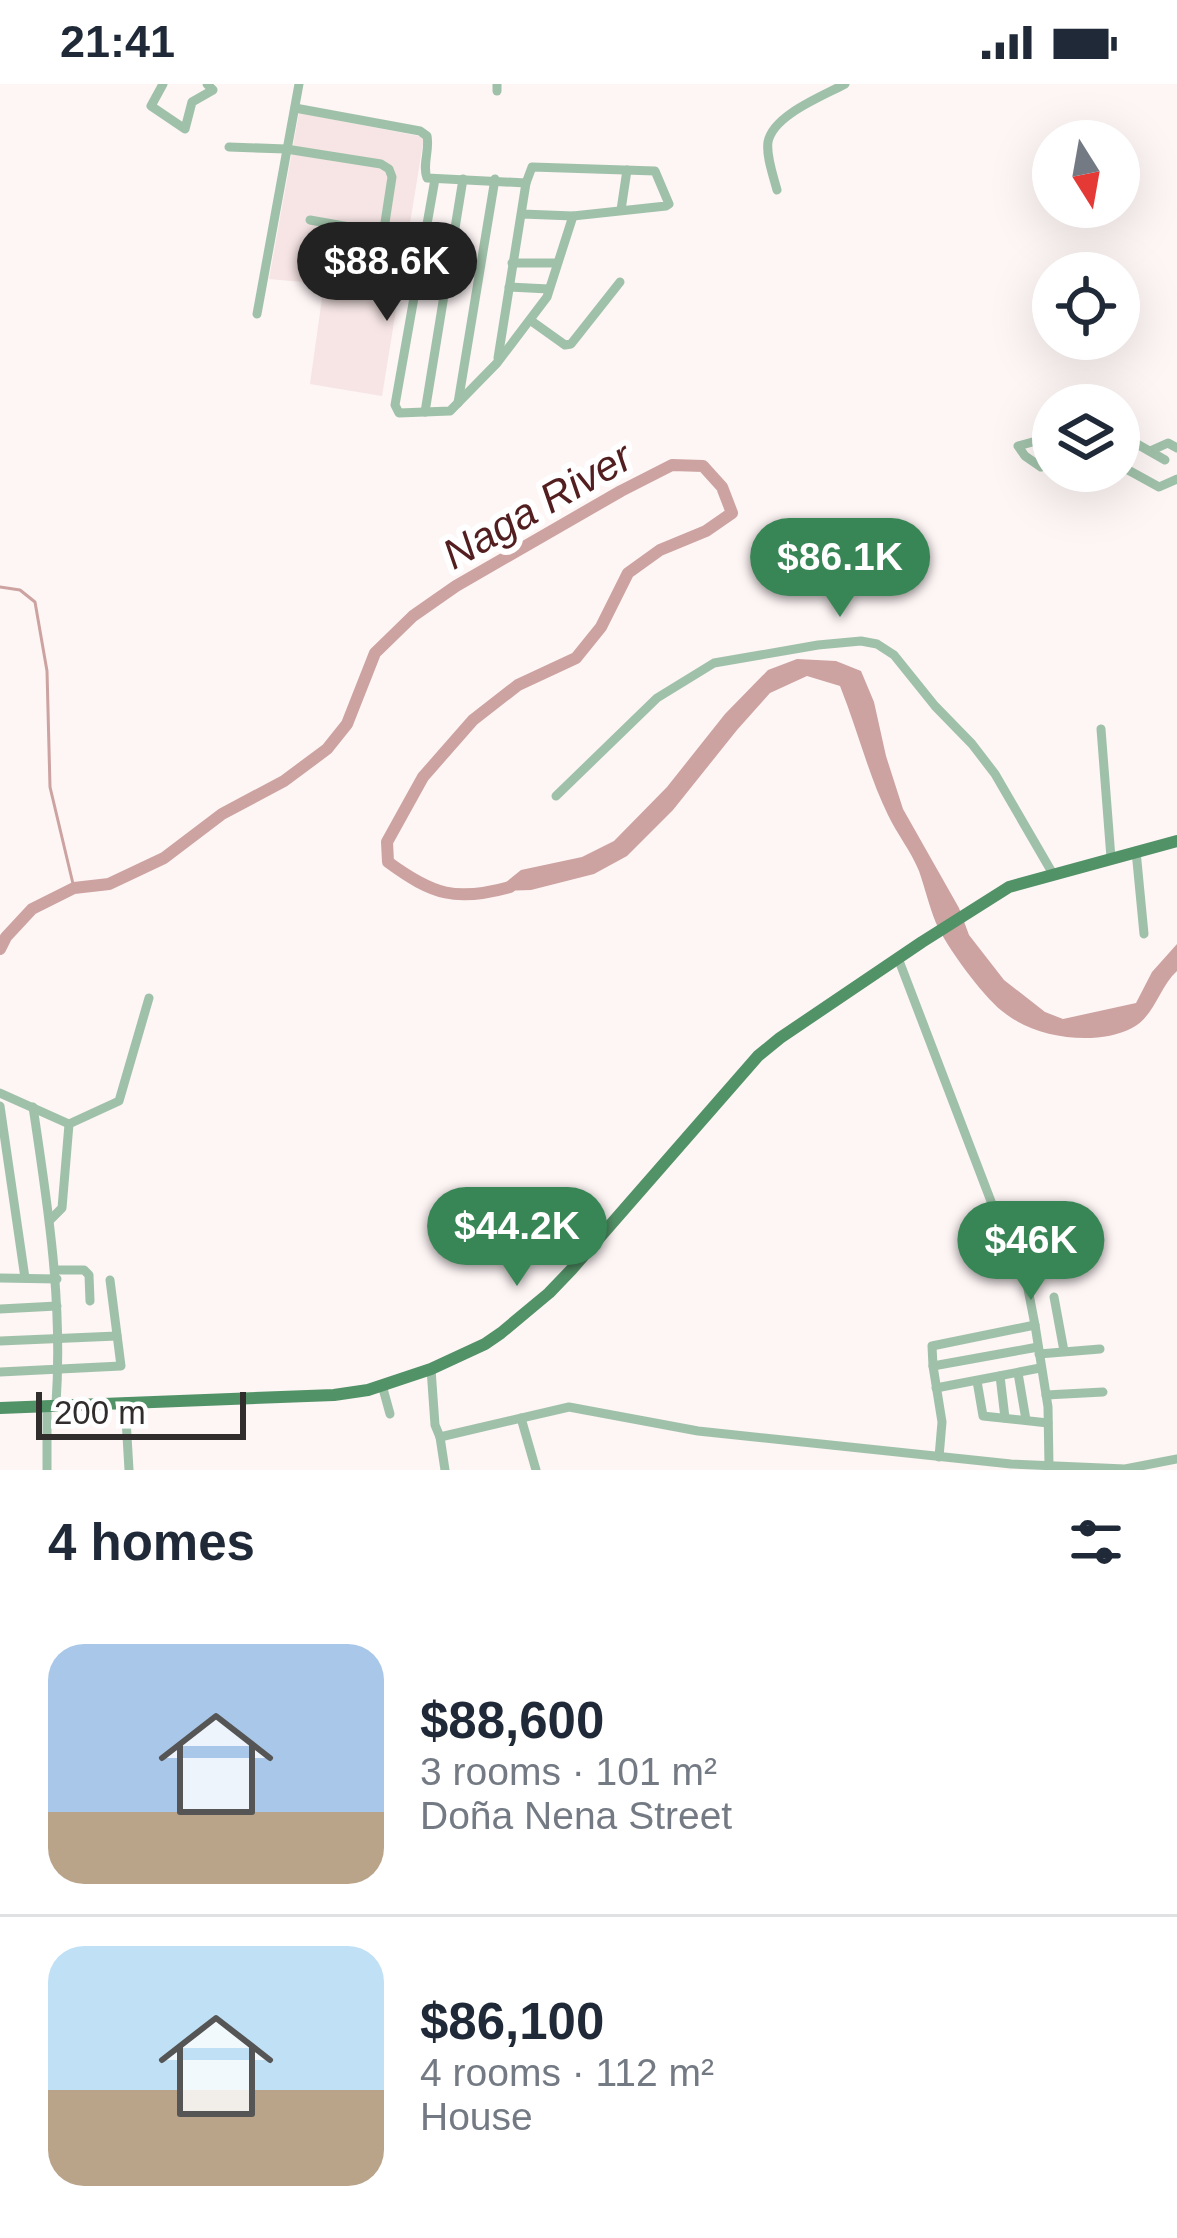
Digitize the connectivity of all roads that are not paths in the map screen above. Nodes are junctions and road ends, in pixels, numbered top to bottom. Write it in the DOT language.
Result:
graph roads {
  1 [pos="163,84"];
  2 [pos="207,84"];
  3 [pos="299,84"];
  4 [pos="845,84"];
  5 [pos="295,107"];
  6 [pos="229,148"];
  7 [pos="286,149"];
  8 [pos="627,170"];
  9 [pos="435,178"];
  10 [pos="463,179"];
  11 [pos="496,179"];
  12 [pos="526,183"];
  13 [pos="777,190"];
  14 [pos="621,210"];
  15 [pos="522,214"];
  16 [pos="573,216"];
  17 [pos="310,220"];
  18 [pos="354,228"];
  19 [pos="383,233"];
  20 [pos="512,263"];
  21 [pos="556,263"];
  22 [pos="620,283"];
  23 [pos="509,287"];
  24 [pos="550,289"];
  25 [pos="257,314"];
  26 [pos="530,320"];
  27 [pos="497,363"];
  28 [pos="458,403"];
  29 [pos="425,412"];
  30 [pos="1032,442"];
  31 [pos="1140,446"];
  32 [pos="1177,448"];
  33 [pos="1150,451"];
  34 [pos="1165,460"];
  35 [pos="1032,461"];
  36 [pos="1140,476"];
  37 [pos="1177,479"];
  38 [pos="1100,729"];
  39 [pos="556,796"];
  40 [pos="1177,841"];
  41 [pos="1136,851"];
  42 [pos="1111,858"];
  43 [pos="1053,874"];
  44 [pos="1144,934"];
  45 [pos="898,958"];
  46 [pos="148,998"];
  47 [pos="0,1093"];
  48 [pos="0,1106"];
  49 [pos="33,1107"];
  50 [pos="69,1124"];
  51 [pos="50,1220"];
  52 [pos="56,1275"];
  53 [pos="0,1278"];
  54 [pos="25,1278"];
  55 [pos="110,1280"];
  56 [pos="1054,1297"];
  57 [pos="91,1301"];
  58 [pos="57,1306"];
  59 [pos="0,1309"];
  60 [pos="1035,1325"];
  61 [pos="117,1336"];
  62 [pos="58,1340"];
  63 [pos="0,1342"];
  64 [pos="1100,1348"];
  65 [pos="1038,1350"];
  66 [pos="1064,1351"];
  67 [pos="933,1366"];
  68 [pos="1040,1368"];
  69 [pos="58,1369"];
  70 [pos="431,1370"];
  71 [pos="0,1372"];
  72 [pos="1018,1372"];
  73 [pos="1000,1376"];
  74 [pos="977,1381"];
  75 [pos="382,1385"];
  76 [pos="936,1388"];
  77 [pos="1103,1392"];
  78 [pos="1046,1395"];
  79 [pos="125,1402"];
  80 [pos="51,1404"];
  81 [pos="0,1408"];
  82 [pos="391,1414"];
  83 [pos="521,1418"];
  84 [pos="1005,1418"];
  85 [pos="1026,1420"];
  86 [pos="1048,1423"];
  87 [pos="440,1437"];
  88 [pos="939,1457"];
  89 [pos="1177,1459"];
  90 [pos="1049,1467"];
  91 [pos="1159,1467"];
  92 [pos="1098,1469"];
  93 [pos="47,1470"];
  94 [pos="129,1470"];
  95 [pos="445,1470"];
  96 [pos="536,1470"];
  1 -- 2 [label="street"];
  3 -- 5 [label="street"];
  4 -- 13 [label="street"];
  5 -- 7 [label="street"];
  5 -- 9 [label="street"];
  6 -- 7 [label="street"];
  7 -- 19 [label="street"];
  7 -- 25 [label="street"];
  8 -- 12 [label="street"];
  8 -- 14 [label="street"];
  8 -- 14 [label="street"];
  9 -- 10 [label="street"];
  9 -- 29 [label="street"];
  10 -- 11 [label="street"];
  10 -- 29 [label="street"];
  11 -- 12 [label="street"];
  11 -- 28 [label="street"];
  12 -- 15 [label="street"];
  14 -- 16 [label="street"];
  15 -- 16 [label="street"];
  15 -- 20 [label="street"];
  16 -- 21 [label="street"];
  17 -- 18 [label="street"];
  18 -- 19 [label="street"];
  18 -- 19 [label="street"];
  20 -- 21 [label="street"];
  20 -- 23 [label="street"];
  21 -- 24 [label="street"];
  22 -- 26 [label="street"];
  23 -- 24 [label="street"];
  23 -- 27 [label="street"];
  24 -- 26 [label="street"];
  26 -- 27 [label="street"];
  27 -- 28 [label="street"];
  28 -- 29 [label="street"];
  30 -- 35 [label="street"];
  31 -- 33 [label="street"];
  32 -- 33 [label="street"];
  33 -- 34 [label="street"];
  36 -- 37 [label="street"];
  38 -- 42 [label="street"];
  39 -- 43 [label="street"];
  40 -- 41 [label="main road"];
  41 -- 42 [label="main road"];
  41 -- 44 [label="street"];
  42 -- 43 [label="main road"];
  43 -- 45 [label="main road"];
  45 -- 60 [label="street"];
  45 -- 70 [label="main road"];
  46 -- 50 [label="street"];
  47 -- 49 [label="street"];
  48 -- 54 [label="street"];
  49 -- 50 [label="street"];
  49 -- 51 [label="street"];
  50 -- 51 [label="street"];
  51 -- 52 [label="street"];
  52 -- 54 [label="street"];
  52 -- 57 [label="street"];
  52 -- 58 [label="street"];
  53 -- 54 [label="street"];
  55 -- 61 [label="street"];
  56 -- 66 [label="street"];
  58 -- 59 [label="street"];
  58 -- 62 [label="street"];
  60 -- 65 [label="street"];
  60 -- 67 [label="street"];
  61 -- 62 [label="street"];
  61 -- 69 [label="street"];
  62 -- 63 [label="street"];
  62 -- 69 [label="street"];
  64 -- 66 [label="street"];
  65 -- 66 [label="street"];
  65 -- 67 [label="street"];
  65 -- 68 [label="street"];
  67 -- 76 [label="street"];
  68 -- 72 [label="street"];
  68 -- 78 [label="street"];
  69 -- 71 [label="street"];
  69 -- 80 [label="street"];
  70 -- 75 [label="main road"];
  70 -- 87 [label="street"];
  72 -- 73 [label="street"];
  72 -- 85 [label="street"];
  73 -- 74 [label="street"];
  73 -- 84 [label="street"];
  74 -- 76 [label="street"];
  74 -- 84 [label="street"];
  75 -- 79 [label="main road"];
  75 -- 82 [label="street"];
  76 -- 88 [label="street"];
  77 -- 78 [label="street"];
  78 -- 86 [label="street"];
  79 -- 80 [label="main road"];
  79 -- 94 [label="street"];
  80 -- 81 [label="main road"];
  80 -- 93 [label="street"];
  83 -- 87 [label="street"];
  83 -- 88 [label="street"];
  83 -- 96 [label="street"];
  84 -- 85 [label="street"];
  85 -- 86 [label="street"];
  86 -- 90 [label="street"];
  87 -- 95 [label="street"];
  88 -- 90 [label="street"];
  89 -- 91 [label="street"];
  90 -- 92 [label="street"];
  91 -- 92 [label="street"];
}
